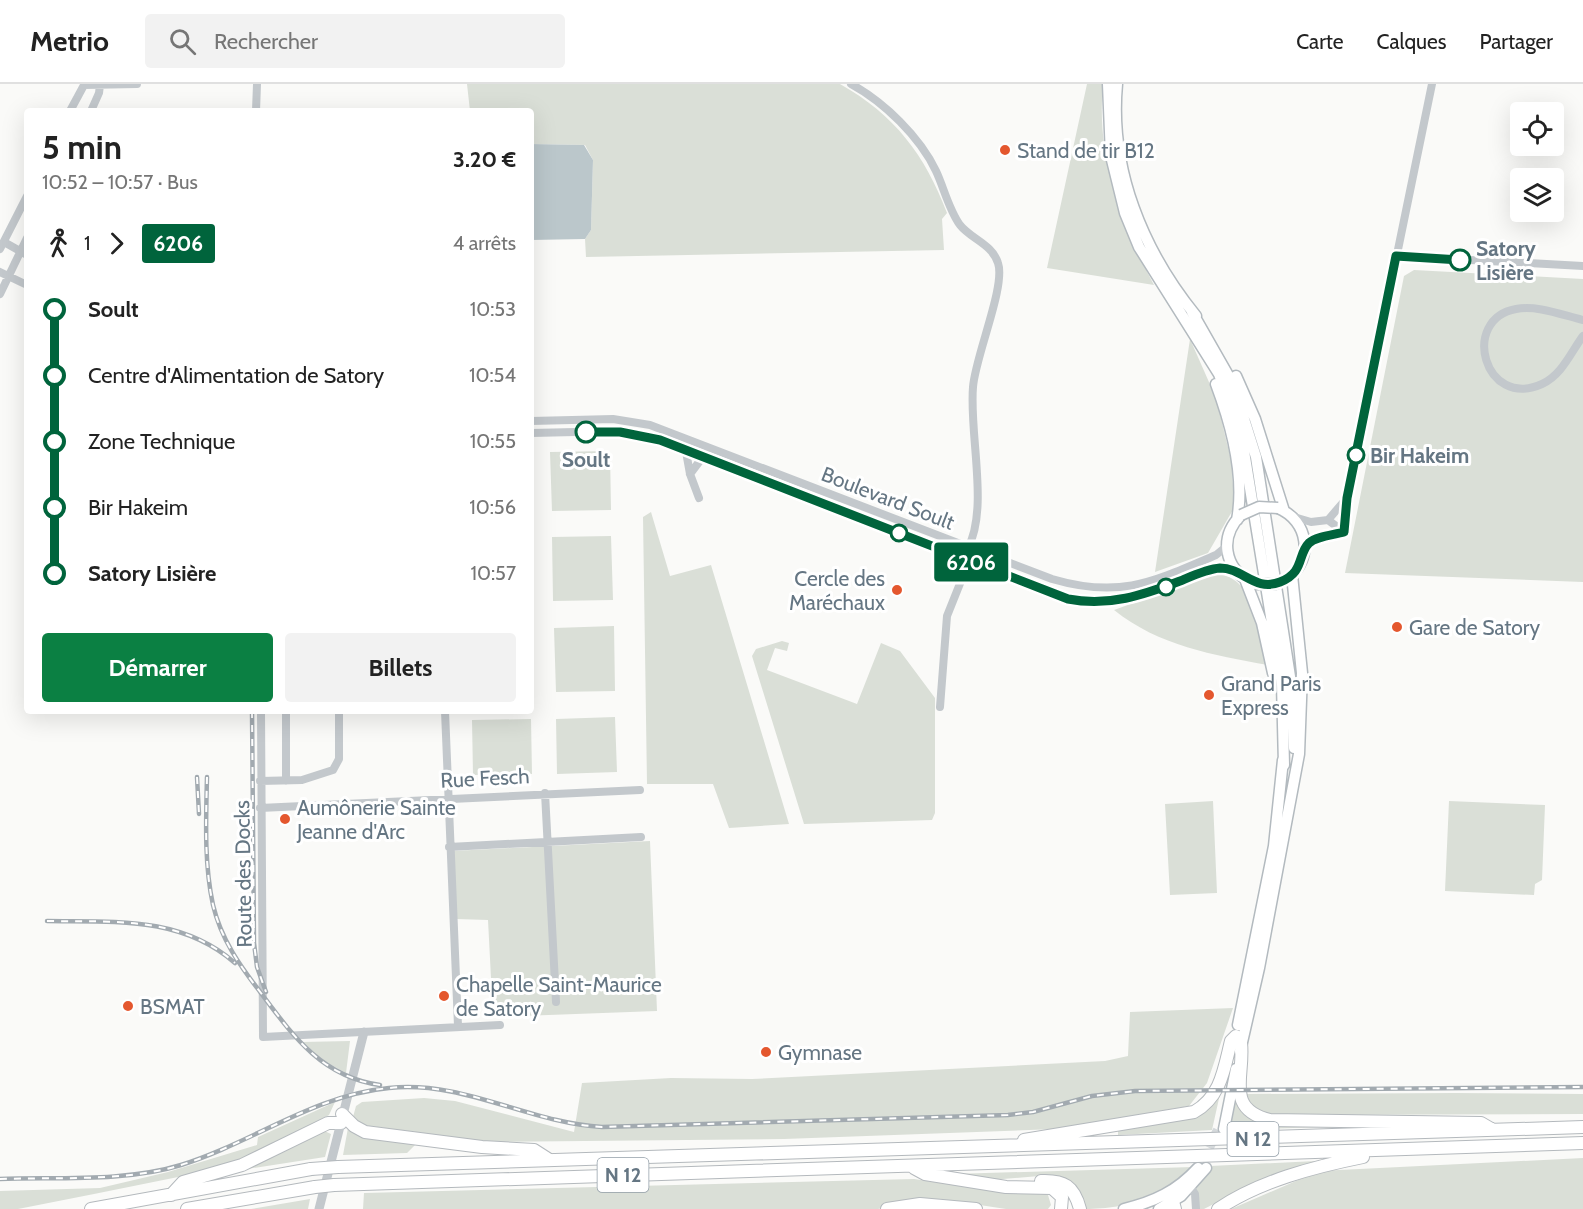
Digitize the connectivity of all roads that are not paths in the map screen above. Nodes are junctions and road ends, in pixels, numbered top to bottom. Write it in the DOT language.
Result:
graph roads {
  1 [pos="84,84"];
  2 [pos="137,84"];
  3 [pos="257,84"];
  4 [pos="851,84"];
  5 [pos="1108,84"];
  6 [pos="1117,84"];
  7 [pos="1432,84"];
  8 [pos="100,85"];
  9 [pos="72,108"];
  10 [pos="92,108"];
  11 [pos="256,108"];
  12 [pos="24,202"];
  13 [pos="2,246"];
  14 [pos="24,253"];
  15 [pos="1396,256"];
  16 [pos="1583,266"];
  17 [pos="0,272"];
  18 [pos="9,276"];
  19 [pos="24,284"];
  20 [pos="0,294"];
  21 [pos="1192,312"];
  22 [pos="1583,320"];
  23 [pos="1192,328"];
  24 [pos="1583,336"];
  25 [pos="534,421"];
  26 [pos="534,434"];
  27 [pos="688,439"];
  28 [pos="706,446"];
  29 [pos="684,449"];
  30 [pos="704,457"];
  31 [pos="690,474"];
  32 [pos="699,498"];
  33 [pos="1347,498"];
  34 [pos="1284,512"];
  35 [pos="1239,518"];
  36 [pos="1328,520"];
  37 [pos="1344,532"];
  38 [pos="1227,546"];
  39 [pos="968,548"];
  40 [pos="1305,550"];
  41 [pos="969,561"];
  42 [pos="1241,576"];
  43 [pos="1290,577"];
  44 [pos="939,707"];
  45 [pos="261,714"];
  46 [pos="286,714"];
  47 [pos="339,714"];
  48 [pos="445,714"];
  49 [pos="1289,767"];
  50 [pos="260,781"];
  51 [pos="286,781"];
  52 [pos="640,790"];
  53 [pos="545,793"];
  54 [pos="446,798"];
  55 [pos="260,808"];
  56 [pos="641,837"];
  57 [pos="548,842"];
  58 [pos="449,847"];
  59 [pos="556,1002"];
  60 [pos="500,1025"];
  61 [pos="458,1026"];
  62 [pos="364,1032"];
  63 [pos="1238,1039"];
  64 [pos="341,1119"];
  65 [pos="1583,1127"];
  66 [pos="1221,1129"];
  67 [pos="1495,1131"];
  68 [pos="1583,1143"];
  69 [pos="1011,1146"];
  70 [pos="1376,1150"];
  71 [pos="548,1159"];
  72 [pos="912,1167"];
  73 [pos="992,1184"];
  74 [pos="1191,1188"];
  75 [pos="1176,1189"];
  76 [pos="170,1195"];
  77 [pos="1174,1206"];
  78 [pos="1218,1208"];
  79 [pos="91,1209"];
  80 [pos="187,1209"];
  81 [pos="319,1209"];
  82 [pos="887,1209"];
  83 [pos="976,1209"];
  84 [pos="1061,1209"];
  85 [pos="1080,1209"];
  86 [pos="1124,1209"];
  87 [pos="1159,1209"];
  88 [pos="1196,1209"];
  1 -- 8 [label="street"];
  1 -- 9 [label="street"];
  2 -- 8 [label="street"];
  3 -- 11 [label="street"];
  4 -- 39 [label="street"];
  5 -- 23 [label="main road"];
  6 -- 21 [label="main road"];
  7 -- 15 [label="street"];
  8 -- 10 [label="street"];
  12 -- 13 [label="street"];
  13 -- 14 [label="street"];
  14 -- 18 [label="street"];
  15 -- 16 [label="street"];
  15 -- 33 [label="street"];
  17 -- 18 [label="street"];
  18 -- 19 [label="street"];
  18 -- 20 [label="street"];
  21 -- 34 [label="main road"];
  21 -- 49 [label="main road"];
  22 -- 24 [label="street"];
  23 -- 35 [label="main road"];
  23 -- 49 [label="main road"];
  25 -- 27 [label="street, Boulevard Soult"];
  26 -- 29 [label="street, Boulevard Soult"];
  27 -- 28 [label="street, Boulevard Soult"];
  27 -- 29 [label="street"];
  28 -- 30 [label="street"];
  28 -- 39 [label="street, Boulevard Soult"];
  29 -- 30 [label="street, Boulevard Soult"];
  29 -- 31 [label="street"];
  30 -- 31 [label="street"];
  30 -- 41 [label="street, Boulevard Soult"];
  31 -- 32 [label="street"];
  33 -- 36 [label="street"];
  33 -- 37 [label="street"];
  34 -- 35 [label="main road, bridge"];
  34 -- 36 [label="street"];
  34 -- 40 [label="main road"];
  35 -- 38 [label="main road"];
  36 -- 37 [label="street"];
  37 -- 40 [label="street"];
  38 -- 39 [label="street, Boulevard Soult"];
  38 -- 42 [label="main road"];
  40 -- 43 [label="main road"];
  41 -- 42 [label="street, Boulevard Soult"];
  41 -- 44 [label="street"];
  42 -- 43 [label="main road, bridge"];
  42 -- 49 [label="main road"];
  43 -- 49 [label="main road"];
  45 -- 50 [label="street, Route des Docks"];
  46 -- 51 [label="street"];
  47 -- 51 [label="street"];
  48 -- 54 [label="street"];
  49 -- 63 [label="main road"];
  50 -- 51 [label="street"];
  50 -- 55 [label="street, Route des Docks"];
  52 -- 53 [label="street, Rue Fesch"];
  53 -- 54 [label="street, Rue Fesch"];
  53 -- 57 [label="street"];
  54 -- 55 [label="street, Rue Fesch"];
  54 -- 58 [label="street"];
  55 -- 62 [label="street, Route des Docks"];
  56 -- 57 [label="street"];
  57 -- 58 [label="street"];
  57 -- 59 [label="street"];
  58 -- 61 [label="street"];
  60 -- 61 [label="street"];
  61 -- 62 [label="street"];
  62 -- 64 [label="street"];
  63 -- 66 [label="main road"];
  63 -- 67 [label="main road"];
  63 -- 69 [label="main road"];
  64 -- 71 [label="main road"];
  64 -- 76 [label="main road"];
  64 -- 81 [label="street"];
  65 -- 67 [label="main road, N 12"];
  67 -- 69 [label="main road, N 12"];
  68 -- 70 [label="main road, N 12"];
  69 -- 71 [label="main road, N 12"];
  70 -- 72 [label="main road, N 12"];
  70 -- 78 [label="main road"];
  71 -- 76 [label="main road, N 12, bridge"];
  72 -- 73 [label="main road"];
  72 -- 80 [label="main road, N 12, bridge"];
  73 -- 84 [label="main road"];
  73 -- 85 [label="main road"];
  74 -- 75 [label="main road"];
  74 -- 77 [label="main road"];
  74 -- 88 [label="street"];
  75 -- 77 [label="main road"];
  75 -- 86 [label="main road"];
  76 -- 79 [label="main road, N 12"];
  77 -- 87 [label="main road"];
  82 -- 83 [label="main road"];
}
